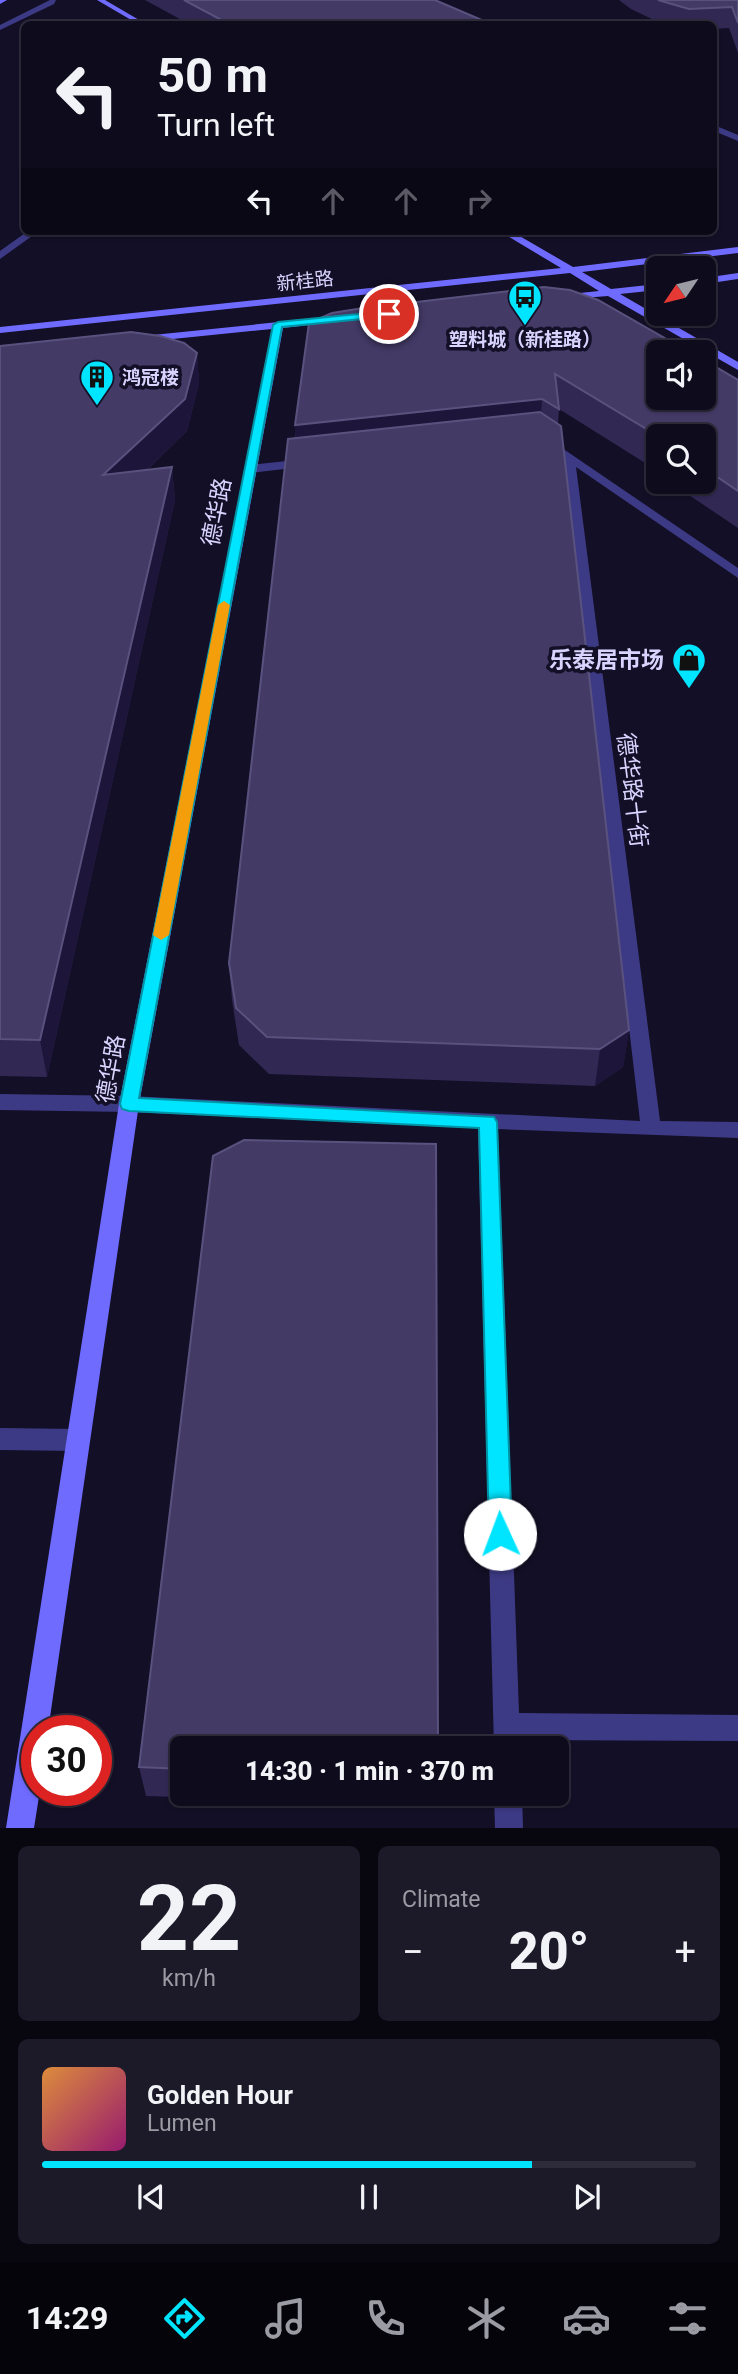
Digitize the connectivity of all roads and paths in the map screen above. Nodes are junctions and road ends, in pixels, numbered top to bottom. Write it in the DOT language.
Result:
graph roads {
  1 [pos="52,0"];
  2 [pos="100,0"];
  3 [pos="137,21"];
  4 [pos="0,27"];
  5 [pos="717,129"];
  6 [pos="738,138"];
  7 [pos="29,235"];
  8 [pos="511,235"];
  9 [pos="738,250"];
  10 [pos="0,256"];
  11 [pos="573,270"];
  12 [pos="738,276"];
  13 [pos="716,279"];
  14 [pos="646,288"];
  15 [pos="610,293"];
  16 [pos="555,298"];
  17 [pos="347,318"];
  18 [pos="278,325"];
  19 [pos="0,330"];
  20 [pos="125,341"];
  21 [pos="738,367"];
  22 [pos="549,443"];
  23 [pos="568,456"];
  24 [pos="319,461"];
  25 [pos="250,469"];
  26 [pos="738,574"];
  27 [pos="0,1102"];
  28 [pos="129,1104"];
  29 [pos="488,1122"];
  30 [pos="651,1129"];
  31 [pos="738,1130"];
  32 [pos="0,1439"];
  33 [pos="78,1440"];
  34 [pos="738,1728"];
  35 [pos="506,1736"];
  36 [pos="532,1736"];
  37 [pos="508,1806"];
  38 [pos="20,1828"];
  39 [pos="509,1828"];
  1 -- 4 [label="street"];
  2 -- 3 [label="street"];
  5 -- 6 [label="street"];
  7 -- 10 [label="street"];
  8 -- 11 [label="street"];
  9 -- 11 [label="street, 新桂路"];
  11 -- 15 [label="street"];
  11 -- 19 [label="street, 新桂路"];
  12 -- 13 [label="street"];
  14 -- 15 [label="street"];
  15 -- 16 [label="street"];
  15 -- 21 [label="street"];
  17 -- 18 [label="street, 新桂路"];
  18 -- 20 [label="street, 新桂路"];
  18 -- 25 [label="street, 德华路"];
  22 -- 23 [label="street"];
  23 -- 26 [label="street"];
  23 -- 30 [label="street, 德华路十街"];
  24 -- 25 [label="street"];
  25 -- 28 [label="street, 德华路"];
  27 -- 28 [label="street"];
  28 -- 29 [label="street"];
  28 -- 33 [label="street, 德华路"];
  29 -- 30 [label="street"];
  29 -- 35 [label="street"];
  30 -- 31 [label="street"];
  32 -- 33 [label="street"];
  33 -- 38 [label="street, 德华路"];
  34 -- 36 [label="street"];
  37 -- 39 [label="street"];
}
